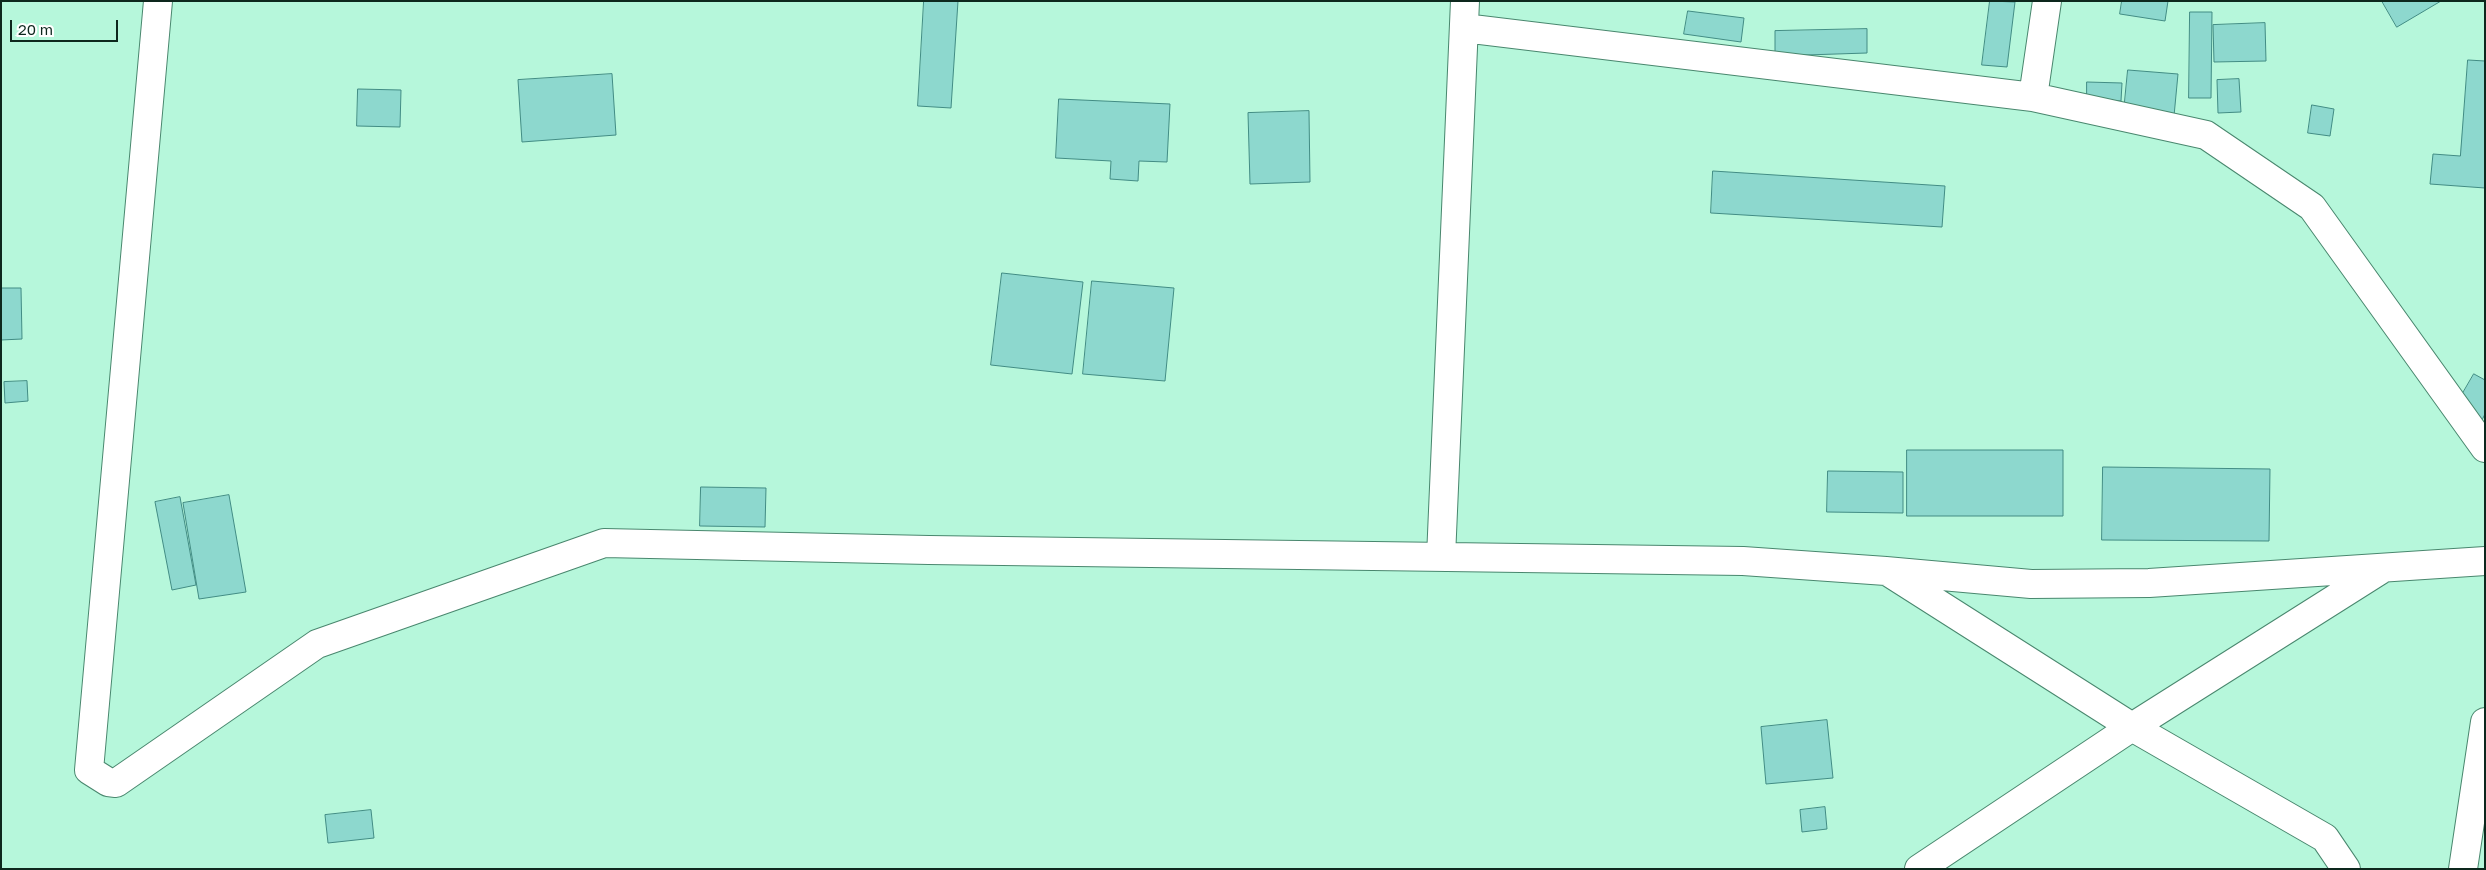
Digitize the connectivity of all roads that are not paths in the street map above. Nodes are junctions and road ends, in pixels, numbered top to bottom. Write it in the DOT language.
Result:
graph roads {
  1 [pos="158,1"];
  2 [pos="2047,1"];
  3 [pos="1465,14"];
  4 [pos="2034,97"];
  5 [pos="2485,448"];
  6 [pos="1441,557"];
  7 [pos="2485,561"];
  8 [pos="2383,568"];
  9 [pos="1886,571"];
  10 [pos="2485,722"];
  11 [pos="2132,727"];
  12 [pos="1919,869"];
  13 [pos="2346,869"];
  14 [pos="2463,869"];
  1 -- 6 [label="street"];
  2 -- 4 [label="street"];
  3 -- 4 [label="street"];
  3 -- 6 [label="street"];
  4 -- 5 [label="street"];
  6 -- 9 [label="street"];
  7 -- 8 [label="street"];
  8 -- 9 [label="street"];
  8 -- 11 [label="street"];
  9 -- 11 [label="street"];
  10 -- 14 [label="street"];
  11 -- 12 [label="street"];
  11 -- 13 [label="street"];
}
